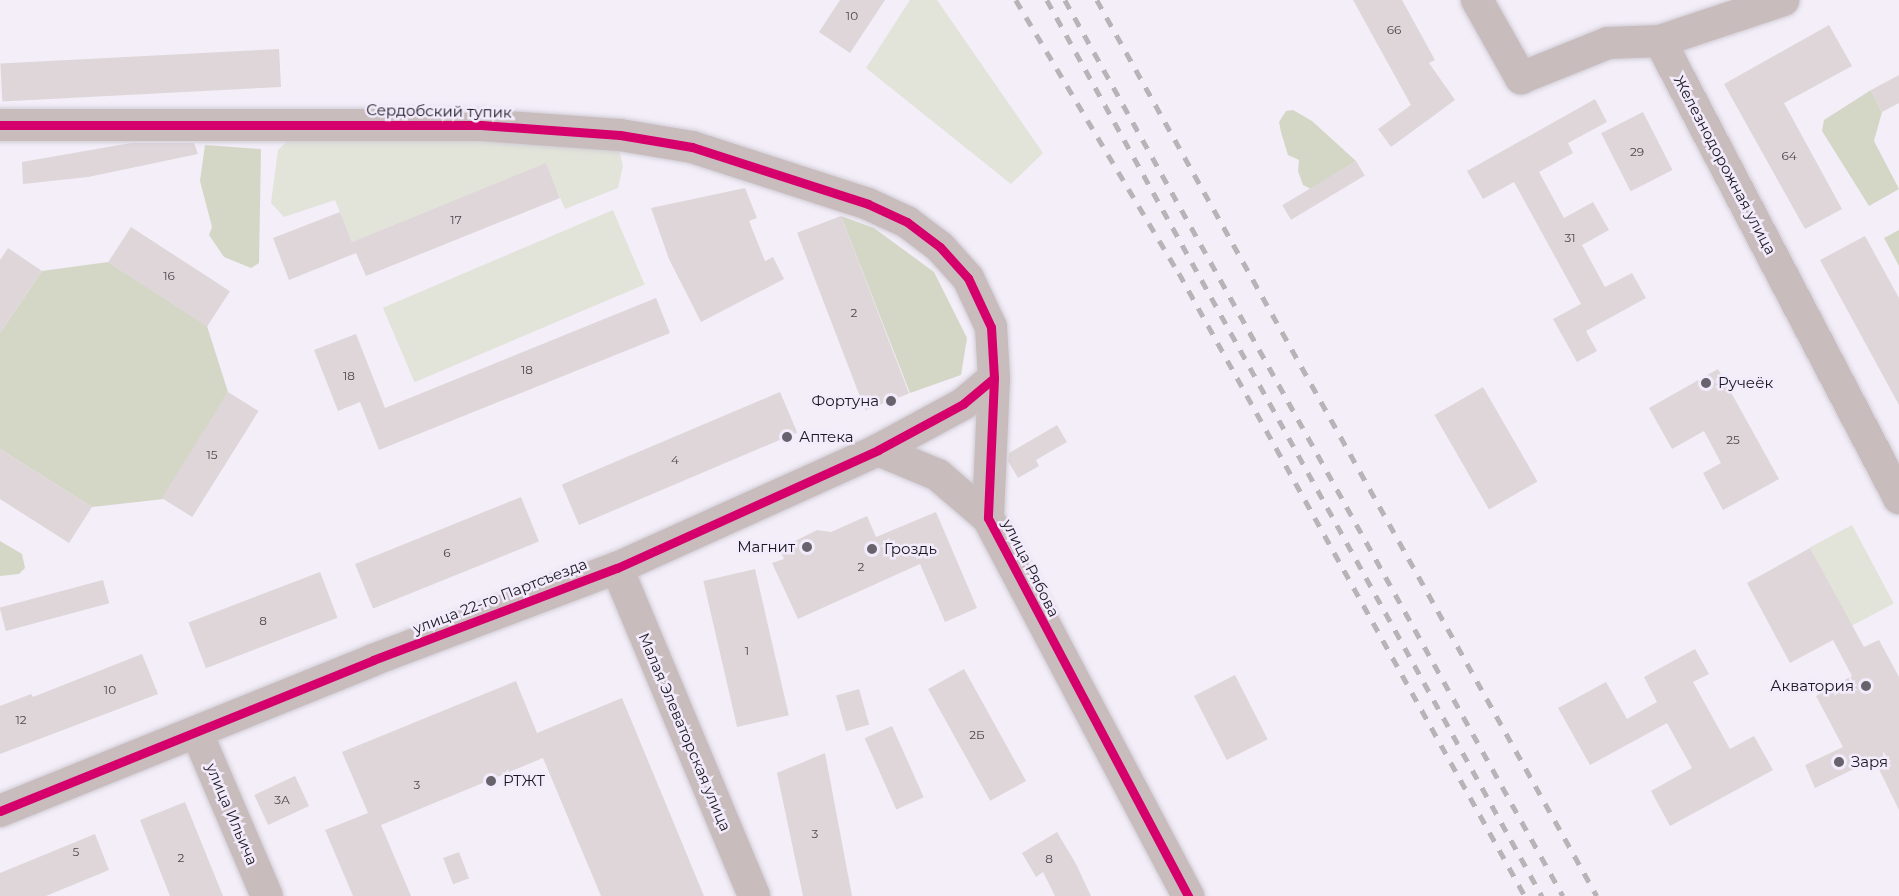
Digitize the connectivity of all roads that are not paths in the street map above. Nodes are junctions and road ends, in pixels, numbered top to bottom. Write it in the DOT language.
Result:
graph roads {
  1 [pos="1476,0"];
  2 [pos="1783,0"];
  3 [pos="1660,41"];
  4 [pos="0,125"];
  5 [pos="868,204"];
  6 [pos="994,378"];
  7 [pos="878,450"];
  8 [pos="1899,498"];
  9 [pos="988,518"];
  10 [pos="616,568"];
  11 [pos="197,733"];
  12 [pos="0,811"];
  13 [pos="267,896"];
  14 [pos="754,896"];
  15 [pos="1188,896"];
  1 -- 3 [label="street"];
  2 -- 3 [label="street"];
  3 -- 8 [label="street, Железнодорожная улица"];
  4 -- 5 [label="street, Сердобский тупик"];
  5 -- 6 [label="street, улица Рябова"];
  6 -- 7 [label="street, улица 22-го Партсъезда"];
  6 -- 9 [label="street, улица Рябова"];
  7 -- 9 [label="street"];
  7 -- 10 [label="street, улица 22-го Партсъезда"];
  9 -- 15 [label="street, улица Рябова"];
  10 -- 11 [label="street, улица 22-го Партсъезда"];
  10 -- 14 [label="street, Малая Элеваторская улица"];
  11 -- 12 [label="street, улица 22-го Партсъезда"];
  11 -- 13 [label="street, улица Ильича"];
}
